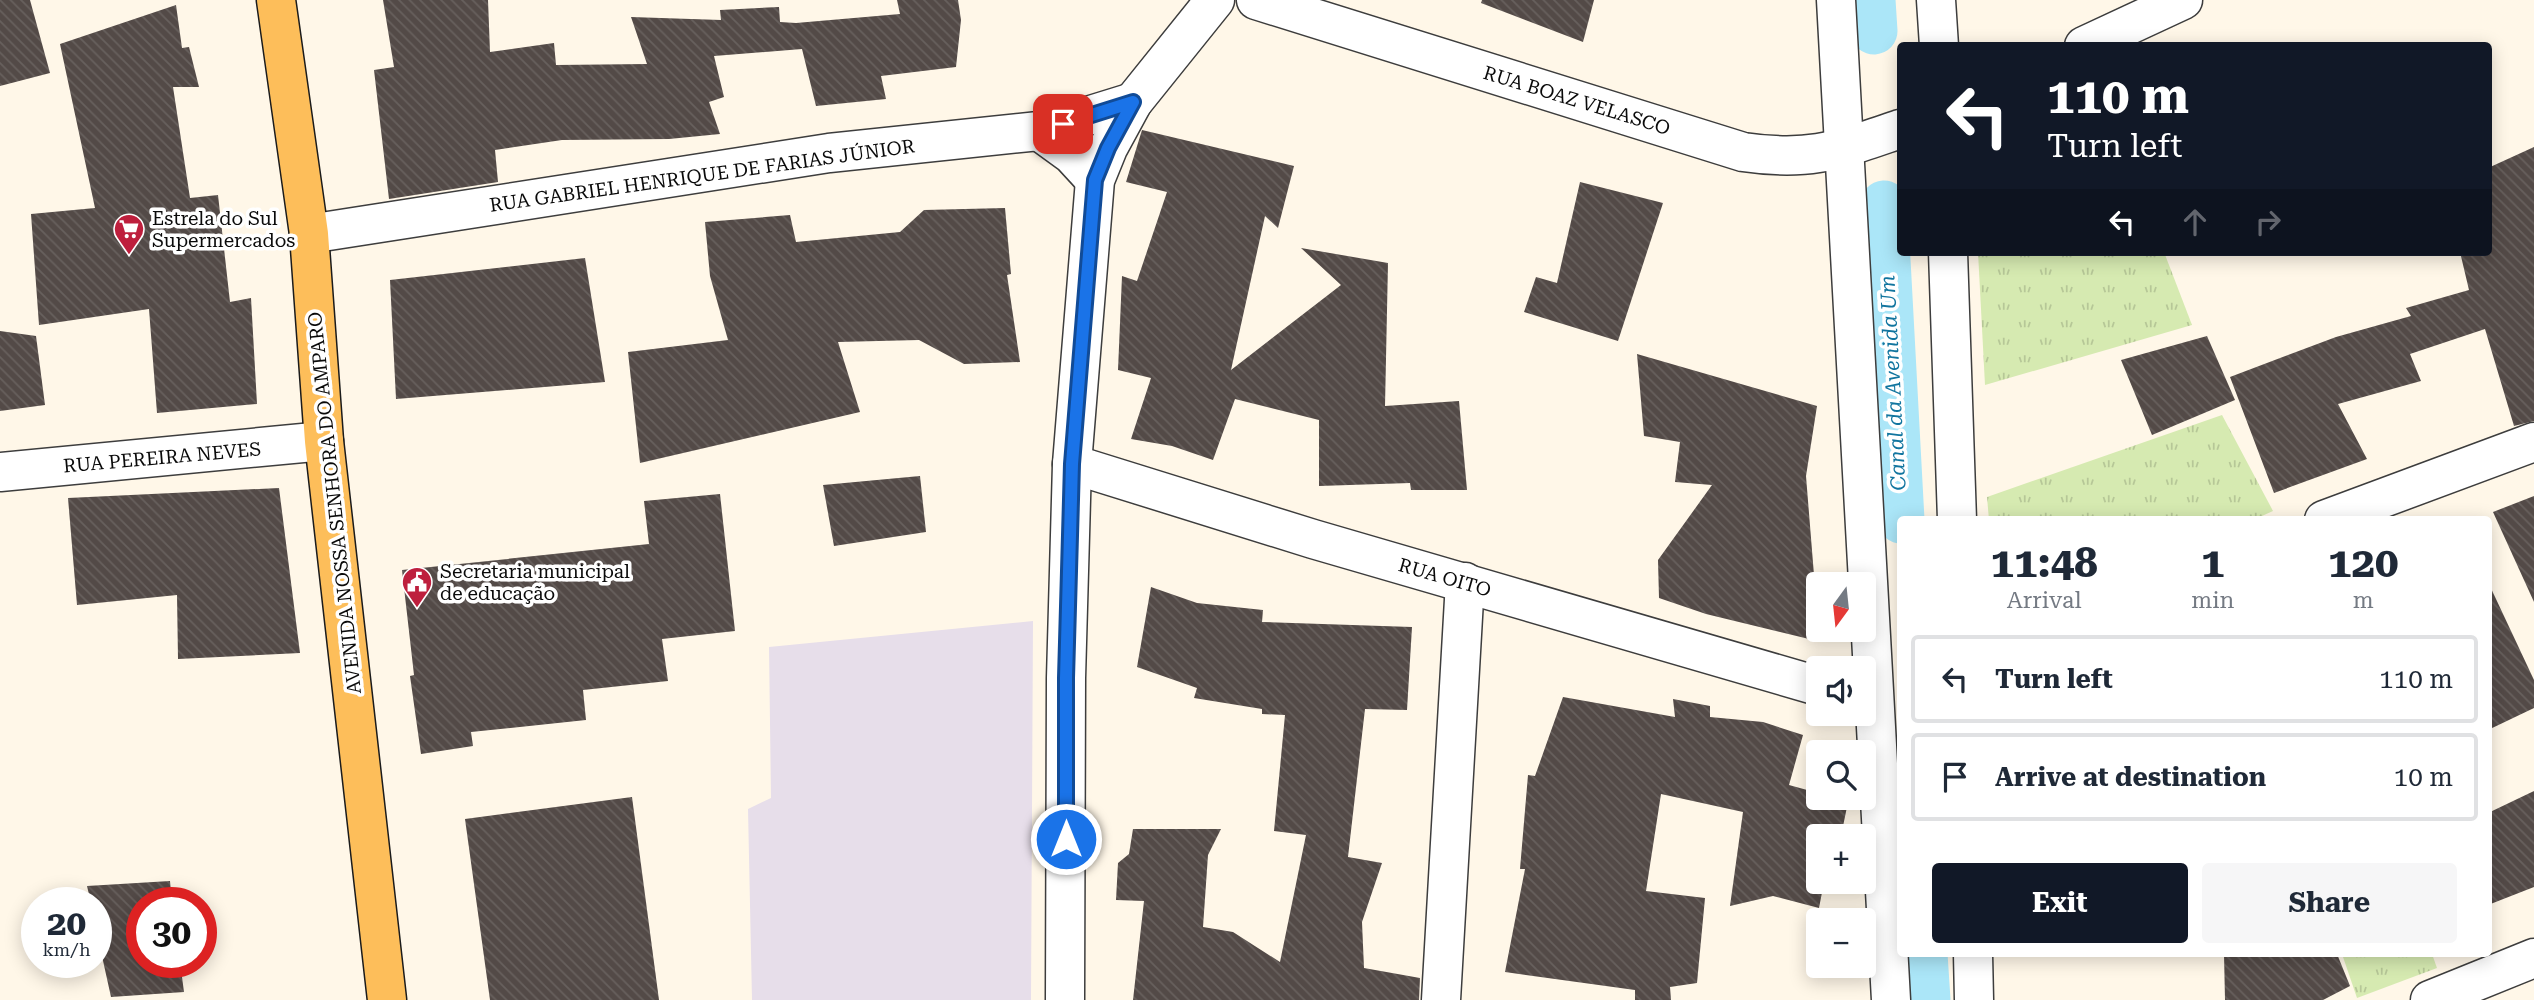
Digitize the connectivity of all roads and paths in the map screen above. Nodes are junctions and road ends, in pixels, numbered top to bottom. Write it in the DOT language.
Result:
graph roads {
  1 [pos="1216,0"];
  2 [pos="1256,0"];
  3 [pos="1836,0"];
  4 [pos="1936,0"];
  5 [pos="2183,0"];
  6 [pos="275,2"];
  7 [pos="1939,42"];
  8 [pos="2093,42"];
  9 [pos="1133,102"];
  10 [pos="1039,131"];
  11 [pos="1891,132"];
  12 [pos="1842,149"];
  13 [pos="1095,180"];
  14 [pos="309,234"];
  15 [pos="1948,256"];
  16 [pos="324,441"];
  17 [pos="2534,442"];
  18 [pos="1072,464"];
  19 [pos="0,472"];
  20 [pos="1956,516"];
  21 [pos="2335,516"];
  22 [pos="1465,582"];
  23 [pos="1866,656"];
  24 [pos="1806,682"];
  25 [pos="1870,726"];
  26 [pos="1973,957"];
  27 [pos="2534,958"];
  28 [pos="387,1000"];
  29 [pos="1065,1000"];
  30 [pos="1441,1000"];
  31 [pos="1891,1000"];
  32 [pos="1974,1000"];
  33 [pos="2430,1000"];
  1 -- 9 [label="street"];
  2 -- 12 [label="street, RUA BOAZ VELASCO"];
  3 -- 12 [label="street"];
  4 -- 7 [label="street"];
  5 -- 8 [label="street"];
  6 -- 14 [label="main road, AVENIDA NOSSA SENHORA DO AMPARO"];
  9 -- 10 [label="street, RUA GABRIEL HENRIQUE DE FARIAS JÚNIOR"];
  9 -- 13 [label="street"];
  10 -- 13 [label="street"];
  10 -- 14 [label="street, RUA GABRIEL HENRIQUE DE FARIAS JÚNIOR"];
  11 -- 12 [label="street, RUA BOAZ VELASCO"];
  12 -- 23 [label="street"];
  13 -- 18 [label="street"];
  14 -- 16 [label="main road, AVENIDA NOSSA SENHORA DO AMPARO"];
  15 -- 20 [label="street"];
  16 -- 19 [label="street, RUA PEREIRA NEVES"];
  16 -- 28 [label="main road, AVENIDA NOSSA SENHORA DO AMPARO"];
  17 -- 21 [label="street"];
  18 -- 22 [label="street, RUA OITO"];
  18 -- 29 [label="street"];
  22 -- 24 [label="street, RUA OITO"];
  22 -- 30 [label="street"];
  25 -- 31 [label="street"];
  26 -- 32 [label="street"];
  27 -- 33 [label="street"];
}
